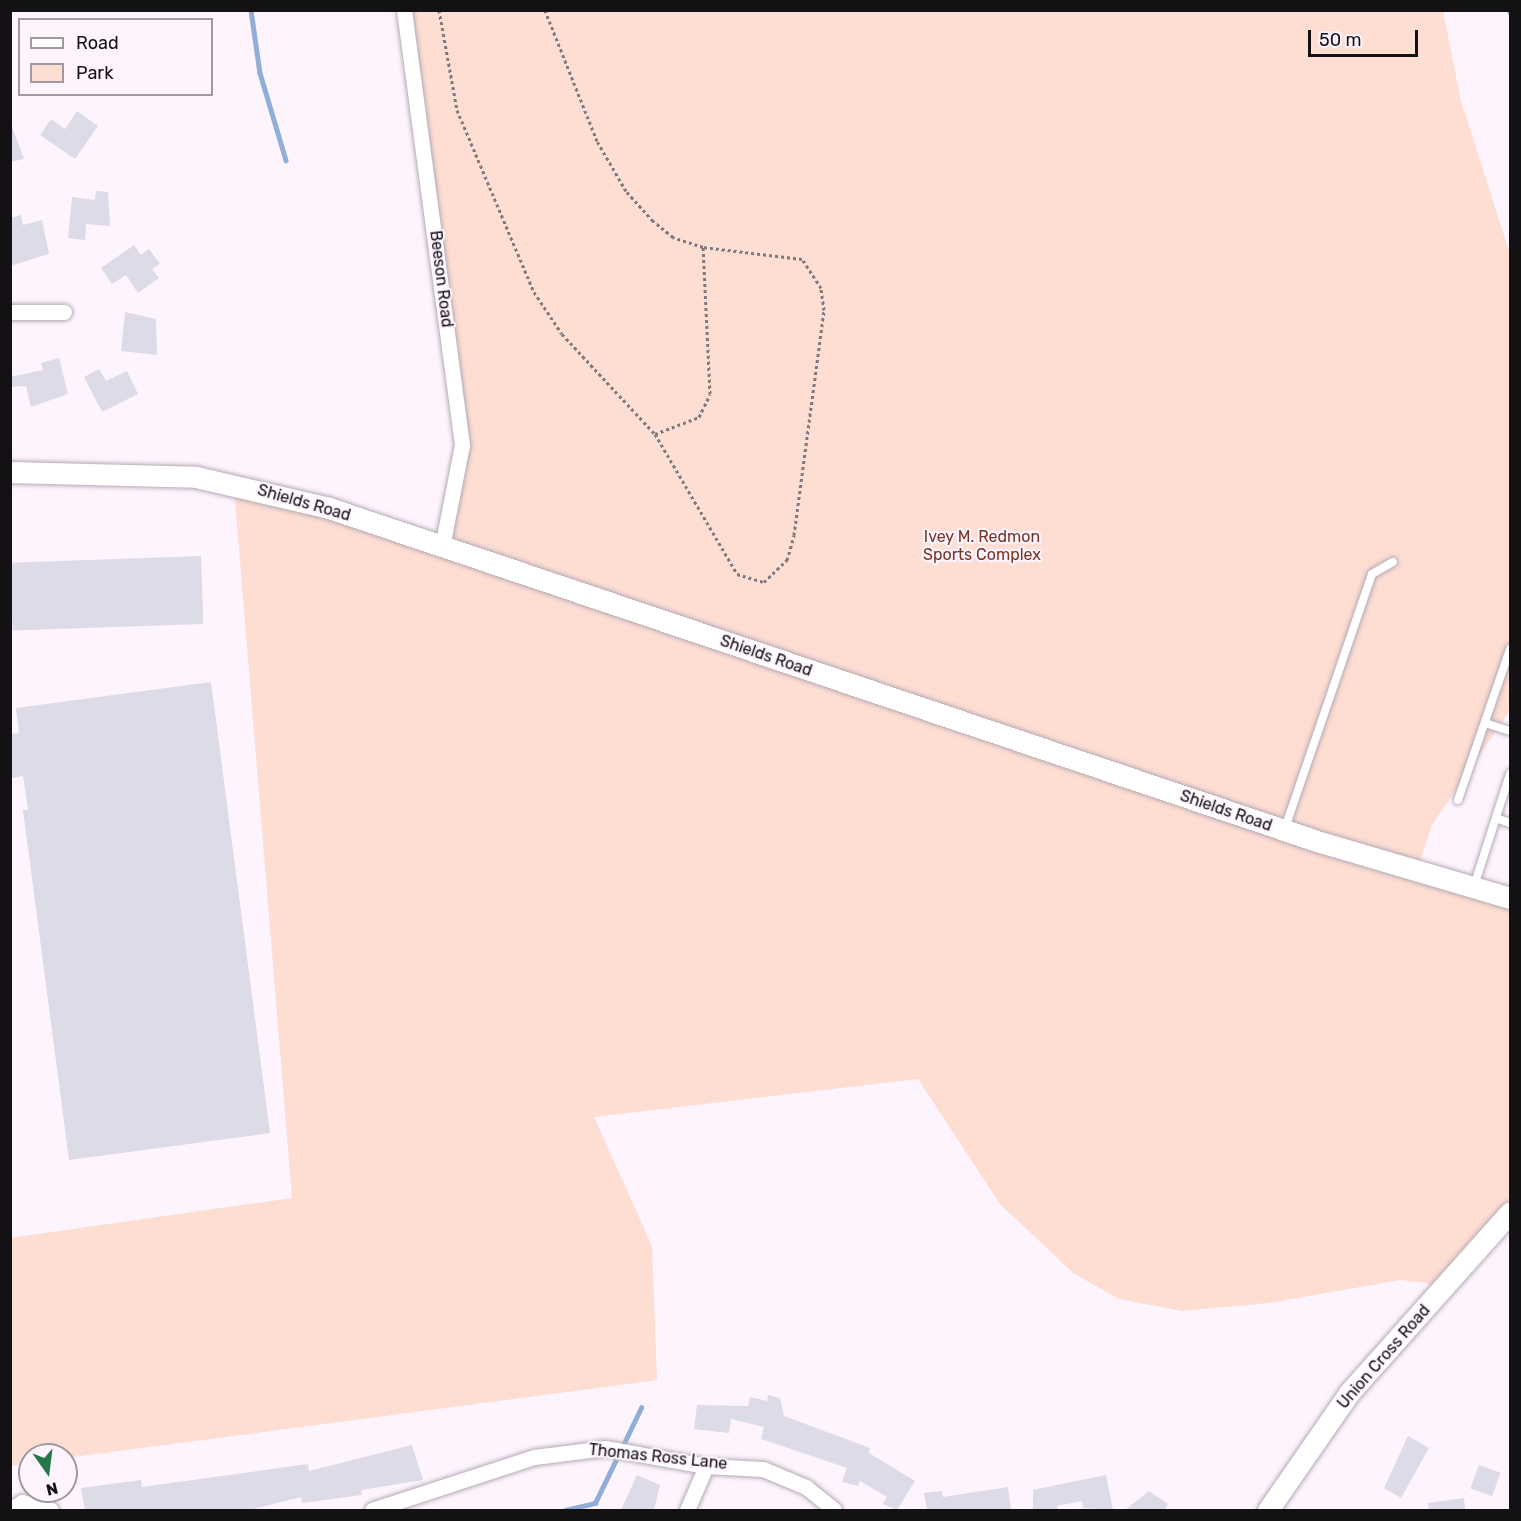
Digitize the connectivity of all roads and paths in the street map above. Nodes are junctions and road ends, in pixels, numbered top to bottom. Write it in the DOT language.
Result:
graph roads {
  1 [pos="404,10"];
  2 [pos="439,10"];
  3 [pos="545,10"];
  4 [pos="703,247"];
  5 [pos="10,312"];
  6 [pos="64,312"];
  7 [pos="655,434"];
  8 [pos="10,472"];
  9 [pos="442,547"];
  10 [pos="1393,562"];
  11 [pos="1510,649"];
  12 [pos="1485,723"];
  13 [pos="1510,731"];
  14 [pos="1510,774"];
  15 [pos="1458,800"];
  16 [pos="1496,818"];
  17 [pos="1510,823"];
  18 [pos="1284,830"];
  19 [pos="1474,887"];
  20 [pos="1510,898"];
  21 [pos="1510,1212"];
  22 [pos="706,1466"];
  23 [pos="10,1510"];
  24 [pos="51,1510"];
  25 [pos="372,1510"];
  26 [pos="687,1510"];
  27 [pos="834,1510"];
  28 [pos="1268,1510"];
  1 -- 9 [label="street, Beeson Road"];
  2 -- 7 [label="path"];
  3 -- 4 [label="path"];
  4 -- 7 [label="path"];
  4 -- 7 [label="path"];
  5 -- 6 [label="street"];
  8 -- 9 [label="street, Shields Road"];
  9 -- 18 [label="street, Shields Road"];
  10 -- 18 [label="lane"];
  11 -- 12 [label="lane"];
  12 -- 13 [label="lane"];
  12 -- 15 [label="lane"];
  14 -- 16 [label="lane"];
  16 -- 17 [label="lane"];
  16 -- 19 [label="lane"];
  18 -- 19 [label="street, Shields Road"];
  19 -- 20 [label="street, Shields Road"];
  21 -- 28 [label="street, Union Cross Road"];
  22 -- 25 [label="street, Thomas Ross Lane"];
  22 -- 26 [label="street"];
  22 -- 27 [label="street, Thomas Ross Lane"];
  23 -- 24 [label="street"];
}
